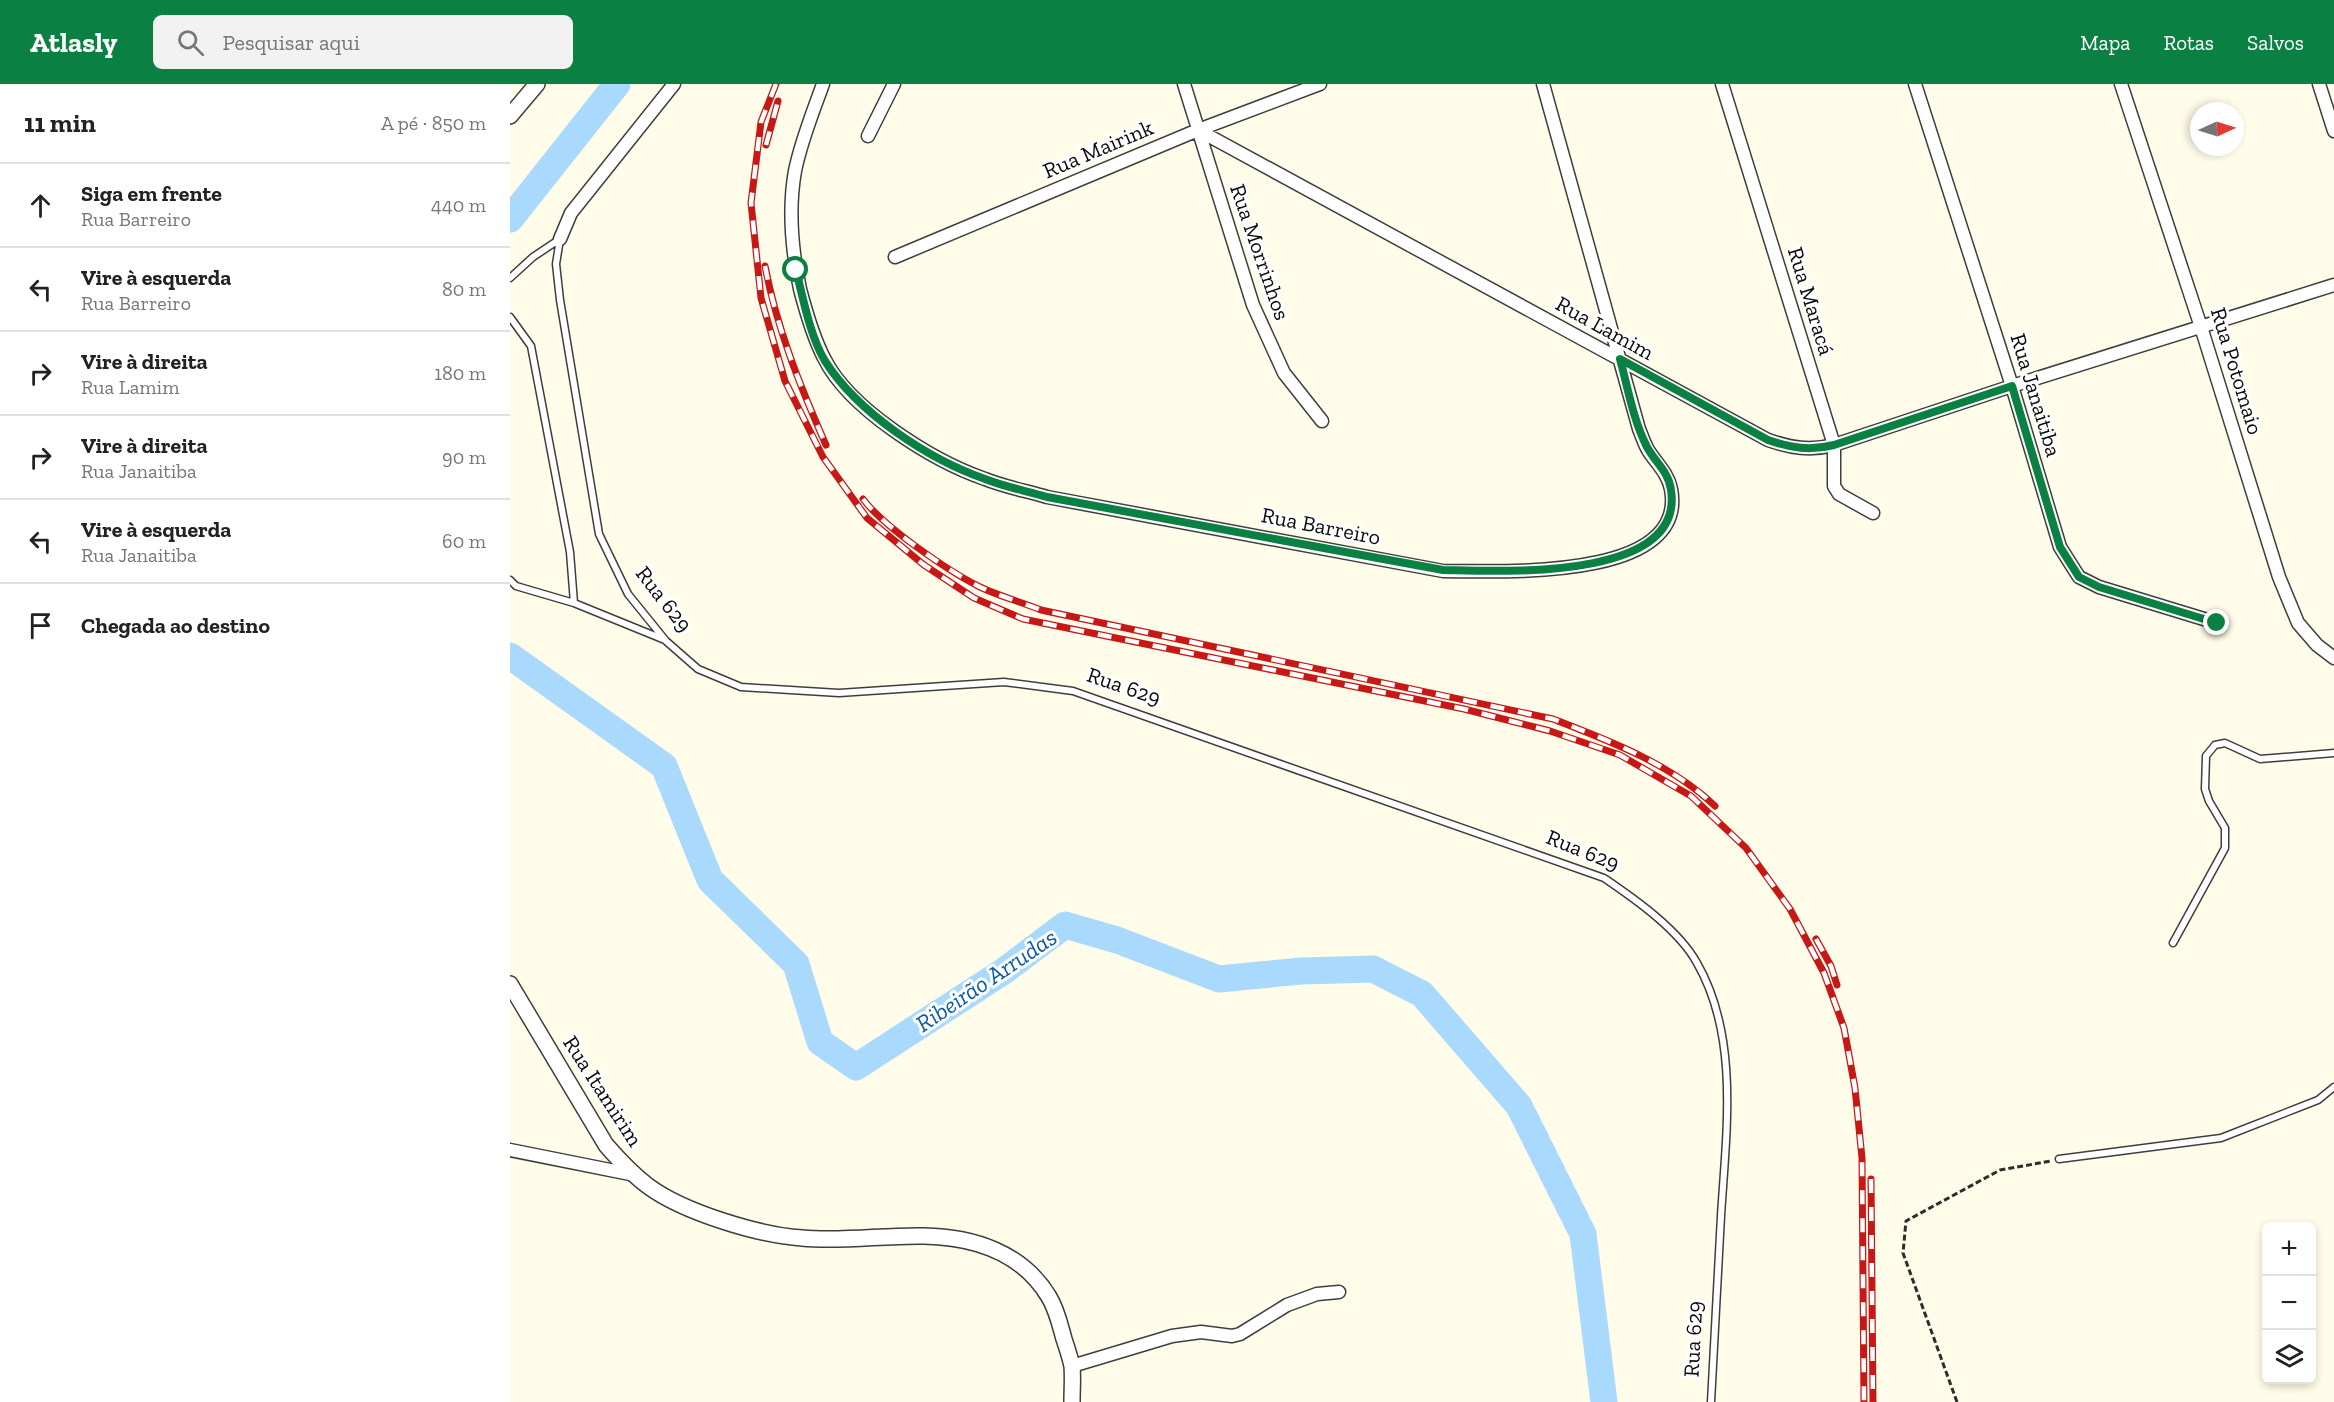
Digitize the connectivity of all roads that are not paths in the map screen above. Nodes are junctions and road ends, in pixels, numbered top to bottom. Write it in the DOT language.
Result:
graph roads {
  1 [pos="537,84"];
  2 [pos="674,84"];
  3 [pos="823,84"];
  4 [pos="894,84"];
  5 [pos="1184,84"];
  6 [pos="1320,84"];
  7 [pos="1543,84"];
  8 [pos="1722,84"];
  9 [pos="1915,84"];
  10 [pos="2121,84"];
  11 [pos="2319,84"];
  12 [pos="510,116"];
  13 [pos="1198,130"];
  14 [pos="2334,130"];
  15 [pos="868,136"];
  16 [pos="560,239"];
  17 [pos="895,257"];
  18 [pos="510,278"];
  19 [pos="2334,285"];
  20 [pos="510,317"];
  21 [pos="2202,327"];
  22 [pos="1620,359"];
  23 [pos="2012,386"];
  24 [pos="1322,421"];
  25 [pos="1834,445"];
  26 [pos="1873,513"];
  27 [pos="510,580"];
  28 [pos="574,603"];
  29 [pos="2217,623"];
  30 [pos="666,641"];
  31 [pos="2334,658"];
  32 [pos="2334,753"];
  33 [pos="2173,943"];
  34 [pos="510,984"];
  35 [pos="2334,1087"];
  36 [pos="510,1150"];
  37 [pos="2059,1159"];
  38 [pos="635,1175"];
  39 [pos="1339,1293"];
  40 [pos="1072,1366"];
  41 [pos="1072,1402"];
  42 [pos="1711,1402"];
  1 -- 12 [label="street"];
  2 -- 16 [label="street, Rua 629"];
  3 -- 22 [label="street, Rua Barreiro"];
  4 -- 15 [label="street"];
  5 -- 13 [label="street, Rua Morrinhos"];
  6 -- 13 [label="street, Rua Mairink"];
  7 -- 22 [label="street, Rua Barreiro"];
  8 -- 25 [label="street, Rua Maracá"];
  9 -- 23 [label="street, Rua Janaitiba"];
  10 -- 21 [label="street, Rua Potomaio"];
  11 -- 14 [label="street"];
  13 -- 17 [label="street, Rua Mairink"];
  13 -- 22 [label="street, Rua Lamim"];
  13 -- 24 [label="street, Rua Morrinhos"];
  16 -- 18 [label="lane"];
  16 -- 30 [label="lane, Rua 629"];
  19 -- 21 [label="street, Rua Lamim"];
  20 -- 28 [label="lane"];
  21 -- 23 [label="street, Rua Lamim"];
  21 -- 31 [label="street, Rua Potomaio"];
  22 -- 25 [label="street, Rua Lamim"];
  23 -- 25 [label="street, Rua Lamim"];
  23 -- 29 [label="street, Rua Janaitiba"];
  25 -- 26 [label="street, Rua Maracá"];
  27 -- 28 [label="lane"];
  28 -- 30 [label="lane"];
  30 -- 42 [label="lane, Rua 629"];
  32 -- 33 [label="lane"];
  34 -- 38 [label="street, Rua Itamirim"];
  35 -- 37 [label="lane"];
  36 -- 38 [label="street"];
  38 -- 40 [label="street, Rua Itamirim"];
  39 -- 40 [label="street"];
  40 -- 41 [label="street, Rua Itamirim"];
}
